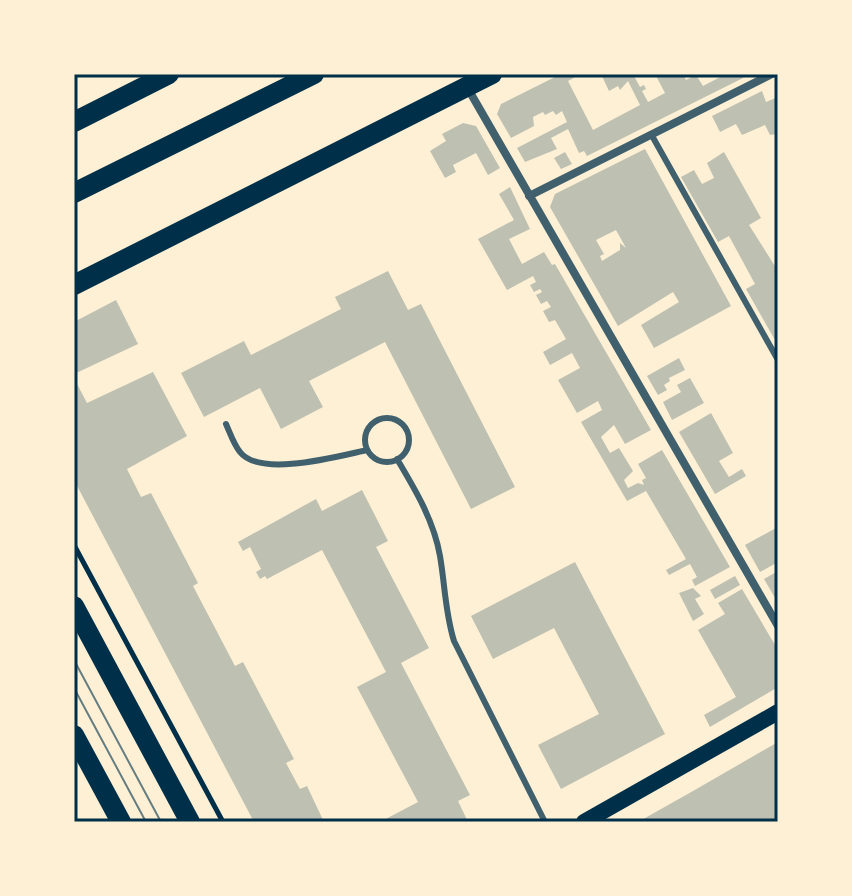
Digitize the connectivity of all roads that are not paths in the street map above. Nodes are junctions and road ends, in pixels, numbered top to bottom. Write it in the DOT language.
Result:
graph roads {
  1 [pos="169,74"];
  2 [pos="314,74"];
  3 [pos="492,74"];
  4 [pos="772,74"];
  5 [pos="467,87"];
  6 [pos="74,122"];
  7 [pos="651,134"];
  8 [pos="74,193"];
  9 [pos="529,196"];
  10 [pos="74,285"];
  11 [pos="778,360"];
  12 [pos="226,424"];
  13 [pos="367,450"];
  14 [pos="397,459"];
  15 [pos="74,606"];
  16 [pos="778,626"];
  17 [pos="778,712"];
  18 [pos="74,735"];
  19 [pos="121,822"];
  20 [pos="190,822"];
  21 [pos="545,822"];
  22 [pos="584,822"];
  1 -- 6 [label="main road"];
  2 -- 8 [label="main road"];
  3 -- 5 [label="main road"];
  4 -- 7 [label="street"];
  5 -- 9 [label="street"];
  5 -- 10 [label="main road"];
  7 -- 9 [label="street"];
  7 -- 11 [label="lane"];
  9 -- 16 [label="street"];
  12 -- 13 [label="lane"];
  13 -- 14 [label="lane"];
  13 -- 14 [label="lane"];
  14 -- 21 [label="lane"];
  15 -- 20 [label="main road"];
  17 -- 22 [label="main road"];
  18 -- 19 [label="main road"];
}
